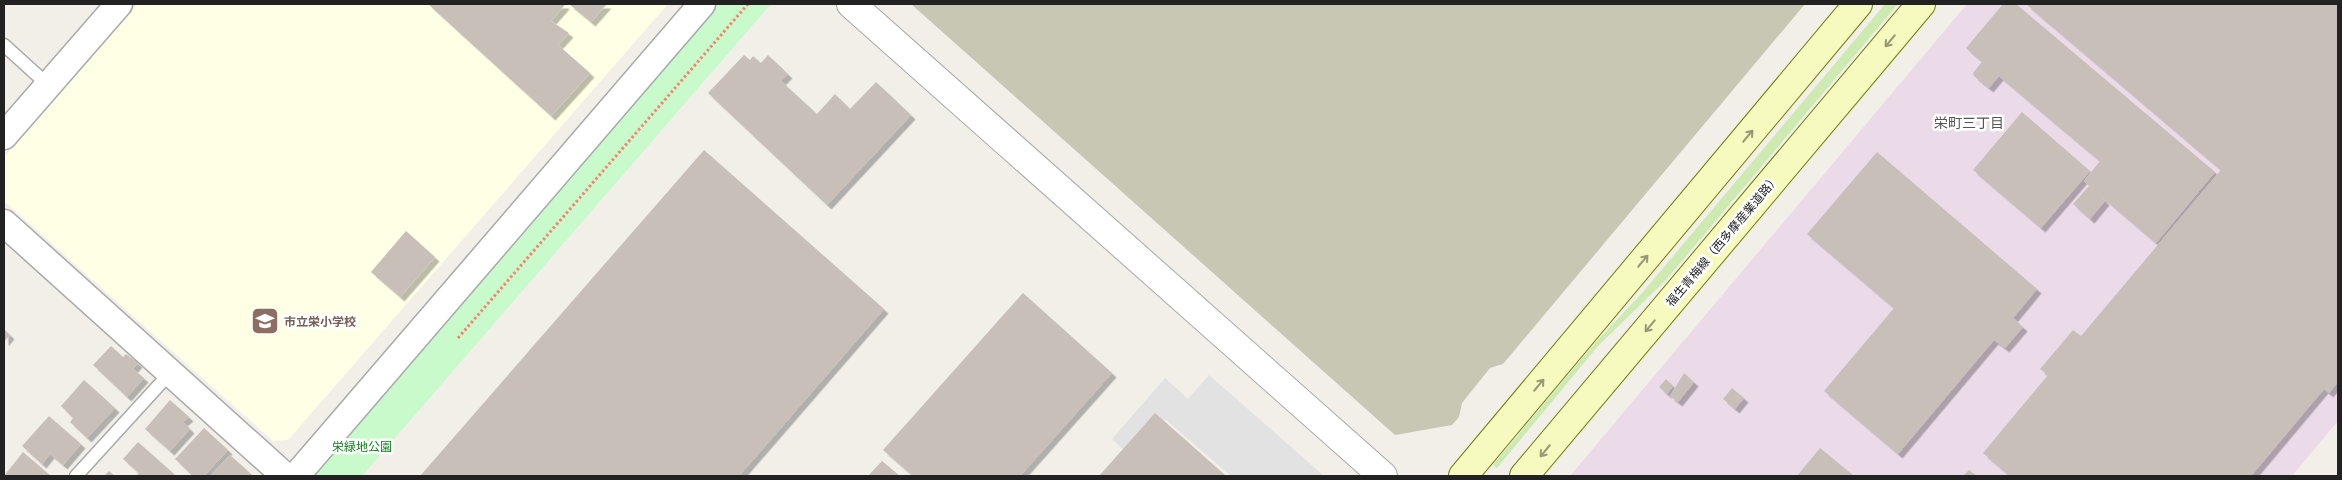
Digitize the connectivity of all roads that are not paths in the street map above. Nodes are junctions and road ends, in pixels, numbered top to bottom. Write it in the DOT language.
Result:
graph roads {
  1 [pos="119,4"];
  2 [pos="702,4"];
  3 [pos="852,4"];
  4 [pos="1858,4"];
  5 [pos="1921,4"];
  6 [pos="4,45"];
  7 [pos="48,86"];
  8 [pos="4,136"];
  9 [pos="4,223"];
  10 [pos="170,372"];
  11 [pos="76,476"];
  12 [pos="286,476"];
  13 [pos="296,476"];
  14 [pos="1382,476"];
  15 [pos="1463,476"];
  16 [pos="1524,476"];
  1 -- 7 [label="street"];
  2 -- 13 [label="street"];
  3 -- 14 [label="street"];
  15 -- 4 [label="main road, one-way"];
  5 -- 16 [label="main road, 福生青梅線（西多摩産業道路）, one-way"];
  6 -- 7 [label="lane"];
  7 -- 8 [label="street"];
  9 -- 10 [label="street"];
  10 -- 11 [label="lane"];
  10 -- 12 [label="street"];
}
